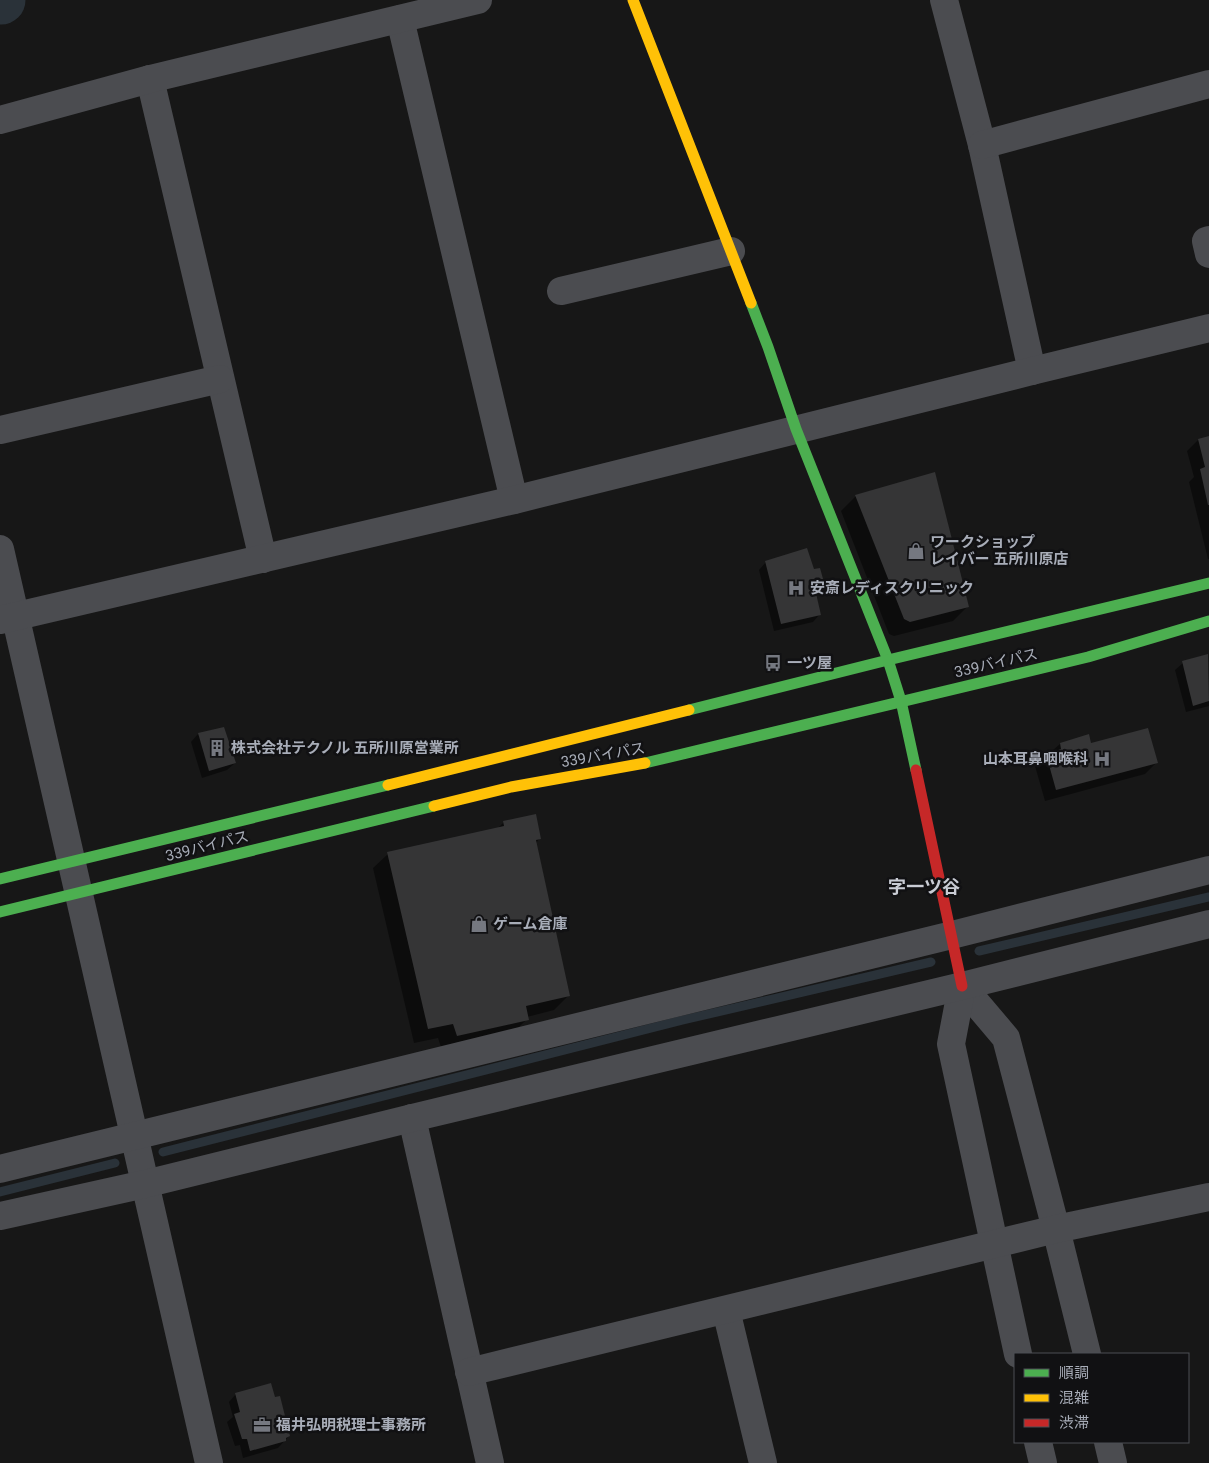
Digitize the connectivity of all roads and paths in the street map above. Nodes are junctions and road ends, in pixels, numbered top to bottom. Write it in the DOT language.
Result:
graph roads {
  1 [pos="478,0"];
  2 [pos="634,0"];
  3 [pos="944,0"];
  4 [pos="400,19"];
  5 [pos="150,79"];
  6 [pos="1209,84"];
  7 [pos="0,120"];
  8 [pos="982,145"];
  9 [pos="1209,240"];
  10 [pos="731,251"];
  11 [pos="1209,254"];
  12 [pos="560,291"];
  13 [pos="1209,328"];
  14 [pos="1032,371"];
  15 [pos="220,379"];
  16 [pos="796,428"];
  17 [pos="0,430"];
  18 [pos="514,500"];
  19 [pos="0,549"];
  20 [pos="263,559"];
  21 [pos="1209,583"];
  22 [pos="8,618"];
  23 [pos="1209,621"];
  24 [pos="888,660"];
  25 [pos="902,701"];
  26 [pos="72,861"];
  27 [pos="1209,870"];
  28 [pos="0,878"];
  29 [pos="78,893"];
  30 [pos="0,912"];
  31 [pos="1209,924"];
  32 [pos="952,935"];
  33 [pos="962,986"];
  34 [pos="412,1118"];
  35 [pos="134,1136"];
  36 [pos="0,1169"];
  37 [pos="145,1184"];
  38 [pos="1209,1197"];
  39 [pos="0,1216"];
  40 [pos="1056,1229"];
  41 [pos="994,1244"];
  42 [pos="726,1310"];
  43 [pos="1018,1353"];
  44 [pos="1086,1353"];
  45 [pos="469,1372"];
  46 [pos="1038,1443"];
  47 [pos="1108,1443"];
  48 [pos="209,1463"];
  49 [pos="490,1463"];
  50 [pos="763,1463"];
  51 [pos="1043,1463"];
  52 [pos="1113,1463"];
  1 -- 4 [label="street"];
  2 -- 10 [label="street"];
  3 -- 8 [label="street"];
  4 -- 5 [label="street"];
  4 -- 18 [label="street"];
  5 -- 7 [label="street"];
  5 -- 15 [label="street"];
  6 -- 8 [label="street"];
  8 -- 14 [label="street"];
  9 -- 11 [label="street"];
  10 -- 12 [label="street"];
  10 -- 16 [label="street"];
  13 -- 14 [label="street"];
  14 -- 16 [label="street"];
  15 -- 17 [label="street"];
  15 -- 20 [label="street"];
  16 -- 18 [label="street"];
  16 -- 24 [label="street"];
  18 -- 20 [label="street"];
  19 -- 22 [label="street"];
  20 -- 22 [label="street"];
  21 -- 24 [label="street"];
  22 -- 26 [label="street"];
  23 -- 25 [label="street, 339バイパス"];
  24 -- 25 [label="street"];
  24 -- 26 [label="street"];
  25 -- 29 [label="street, 339バイパス"];
  25 -- 32 [label="street"];
  26 -- 28 [label="street"];
  26 -- 29 [label="street"];
  27 -- 32 [label="street"];
  29 -- 30 [label="street, 339バイパス"];
  29 -- 35 [label="street"];
  31 -- 33 [label="street"];
  32 -- 33 [label="street"];
  32 -- 35 [label="street"];
  33 -- 34 [label="street"];
  33 -- 40 [label="street"];
  33 -- 41 [label="street"];
  34 -- 37 [label="street"];
  34 -- 45 [label="street"];
  35 -- 36 [label="street"];
  35 -- 37 [label="street"];
  37 -- 39 [label="street"];
  37 -- 48 [label="street"];
  38 -- 40 [label="street"];
  40 -- 41 [label="street"];
  40 -- 44 [label="street"];
  41 -- 42 [label="street"];
  41 -- 43 [label="street"];
  42 -- 45 [label="street"];
  42 -- 50 [label="street"];
  45 -- 49 [label="street"];
  46 -- 51 [label="street"];
  47 -- 52 [label="street"];
}
